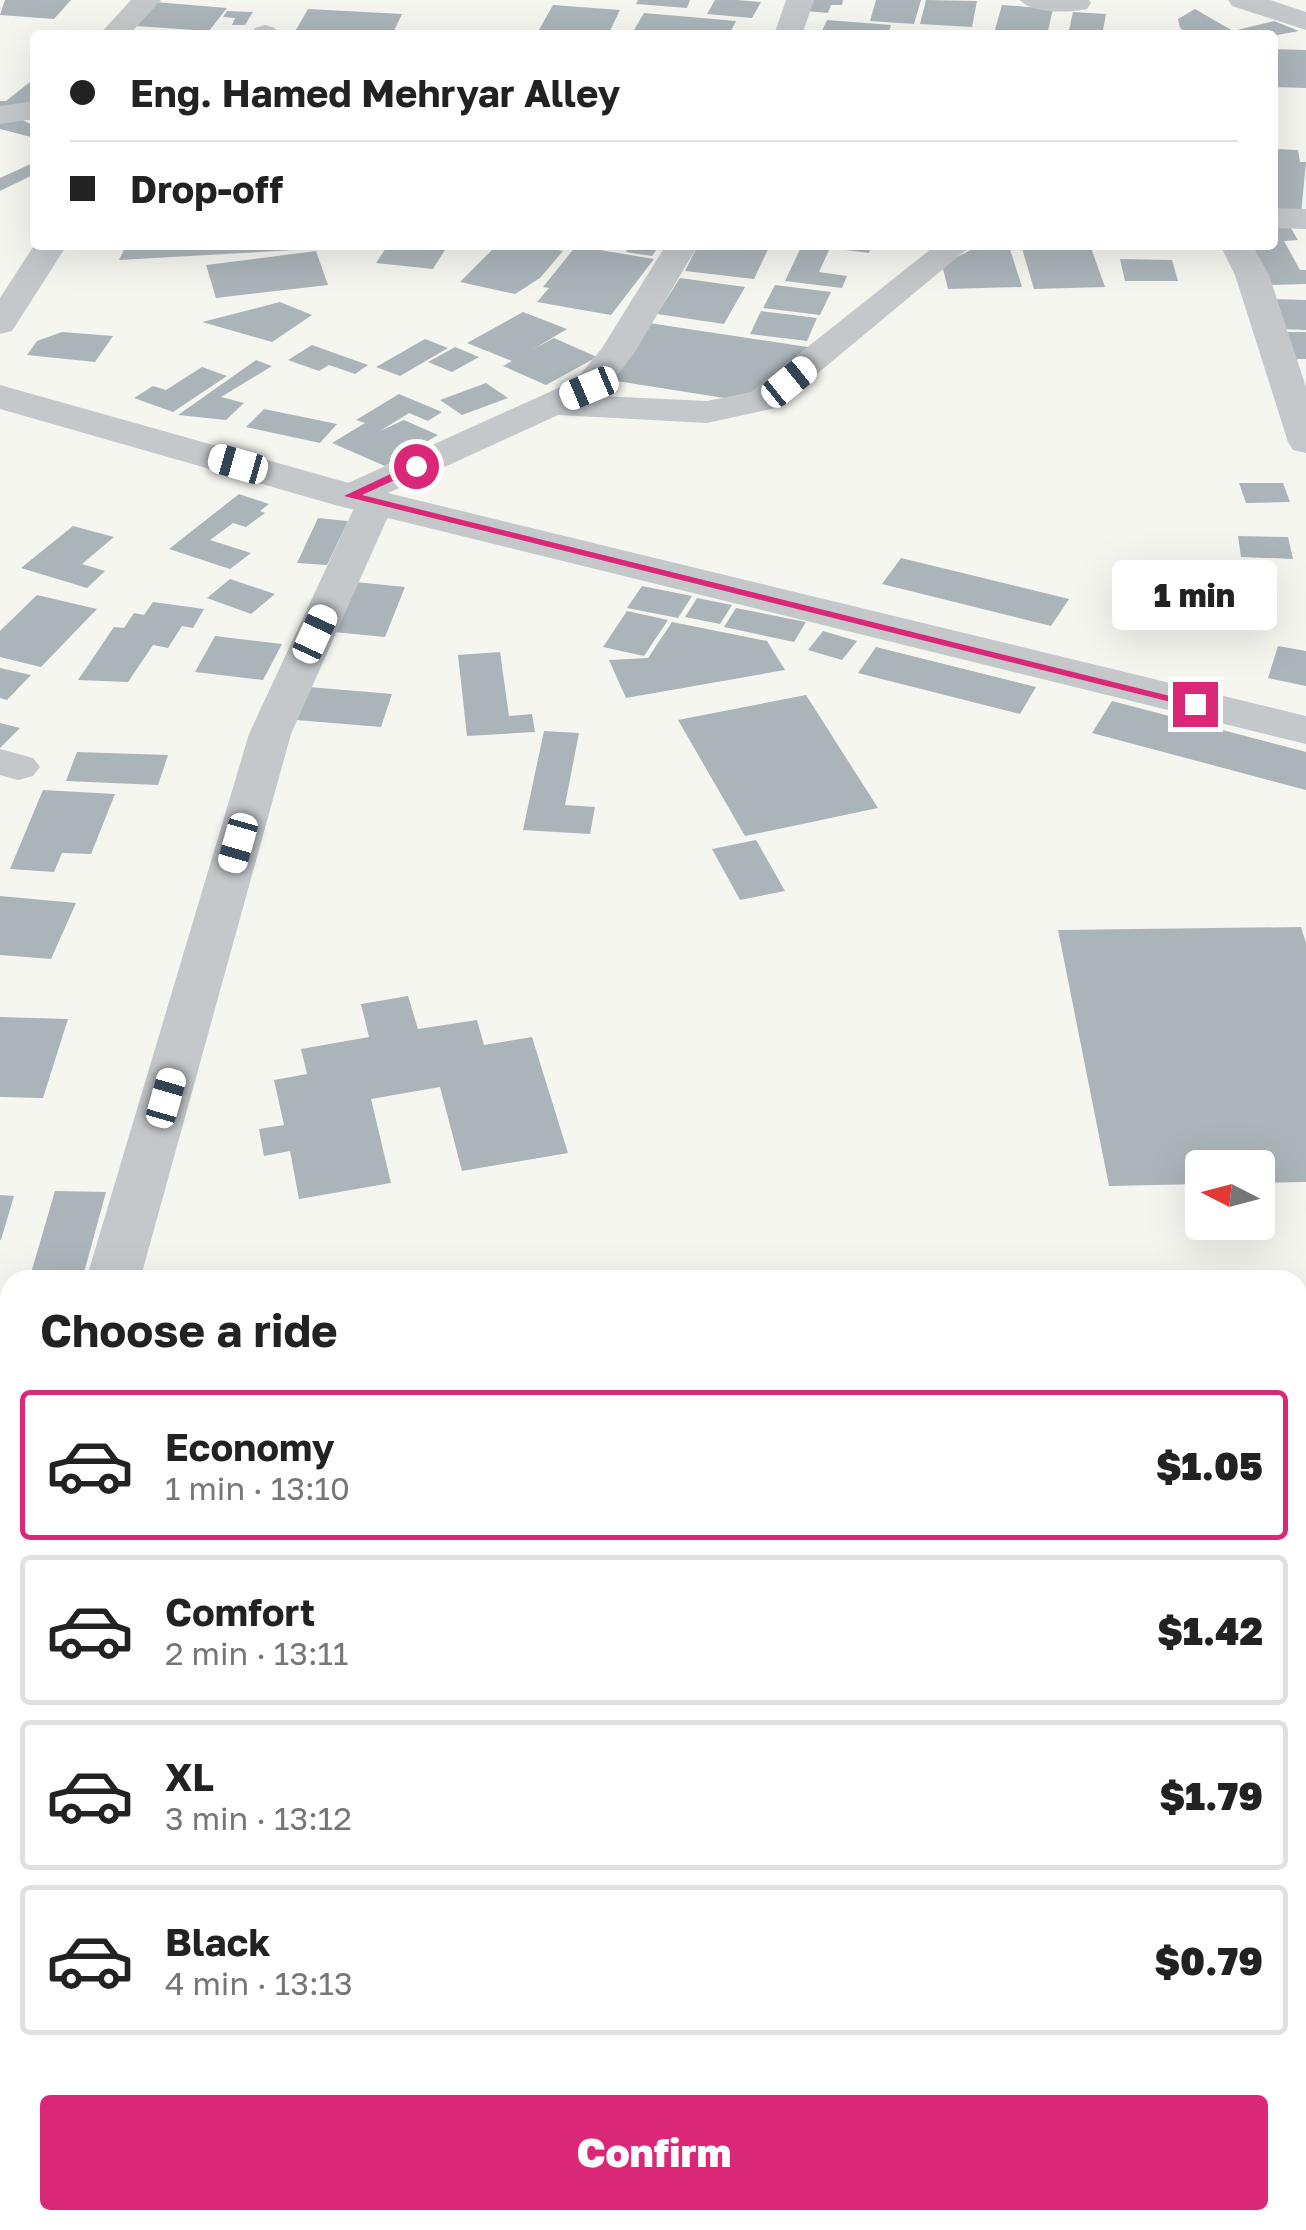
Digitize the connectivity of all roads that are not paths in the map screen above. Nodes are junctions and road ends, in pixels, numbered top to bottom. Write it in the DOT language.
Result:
graph roads {
  1 [pos="147,0"];
  2 [pos="800,0"];
  3 [pos="1034,0"];
  4 [pos="1242,0"];
  5 [pos="1077,3"];
  6 [pos="1306,22"];
  7 [pos="118,30"];
  8 [pos="790,30"];
  9 [pos="30,111"];
  10 [pos="0,115"];
  11 [pos="1278,218"];
  12 [pos="1306,219"];
  13 [pos="48,250"];
  14 [pos="679,250"];
  15 [pos="950,250"];
  16 [pos="1239,250"];
  17 [pos="0,324"];
  18 [pos="4,401"];
  19 [pos="549,404"];
  20 [pos="1306,442"];
  21 [pos="363,499"];
  22 [pos="1306,730"];
  23 [pos="116,1270"];
  1 -- 7 [label="street"];
  2 -- 8 [label="street"];
  3 -- 5 [label="street"];
  4 -- 6 [label="street"];
  9 -- 10 [label="street"];
  11 -- 12 [label="street"];
  13 -- 17 [label="street"];
  14 -- 19 [label="street"];
  15 -- 19 [label="street"];
  16 -- 20 [label="street"];
  18 -- 21 [label="street"];
  19 -- 21 [label="street"];
  21 -- 22 [label="street"];
  21 -- 23 [label="street"];
}
